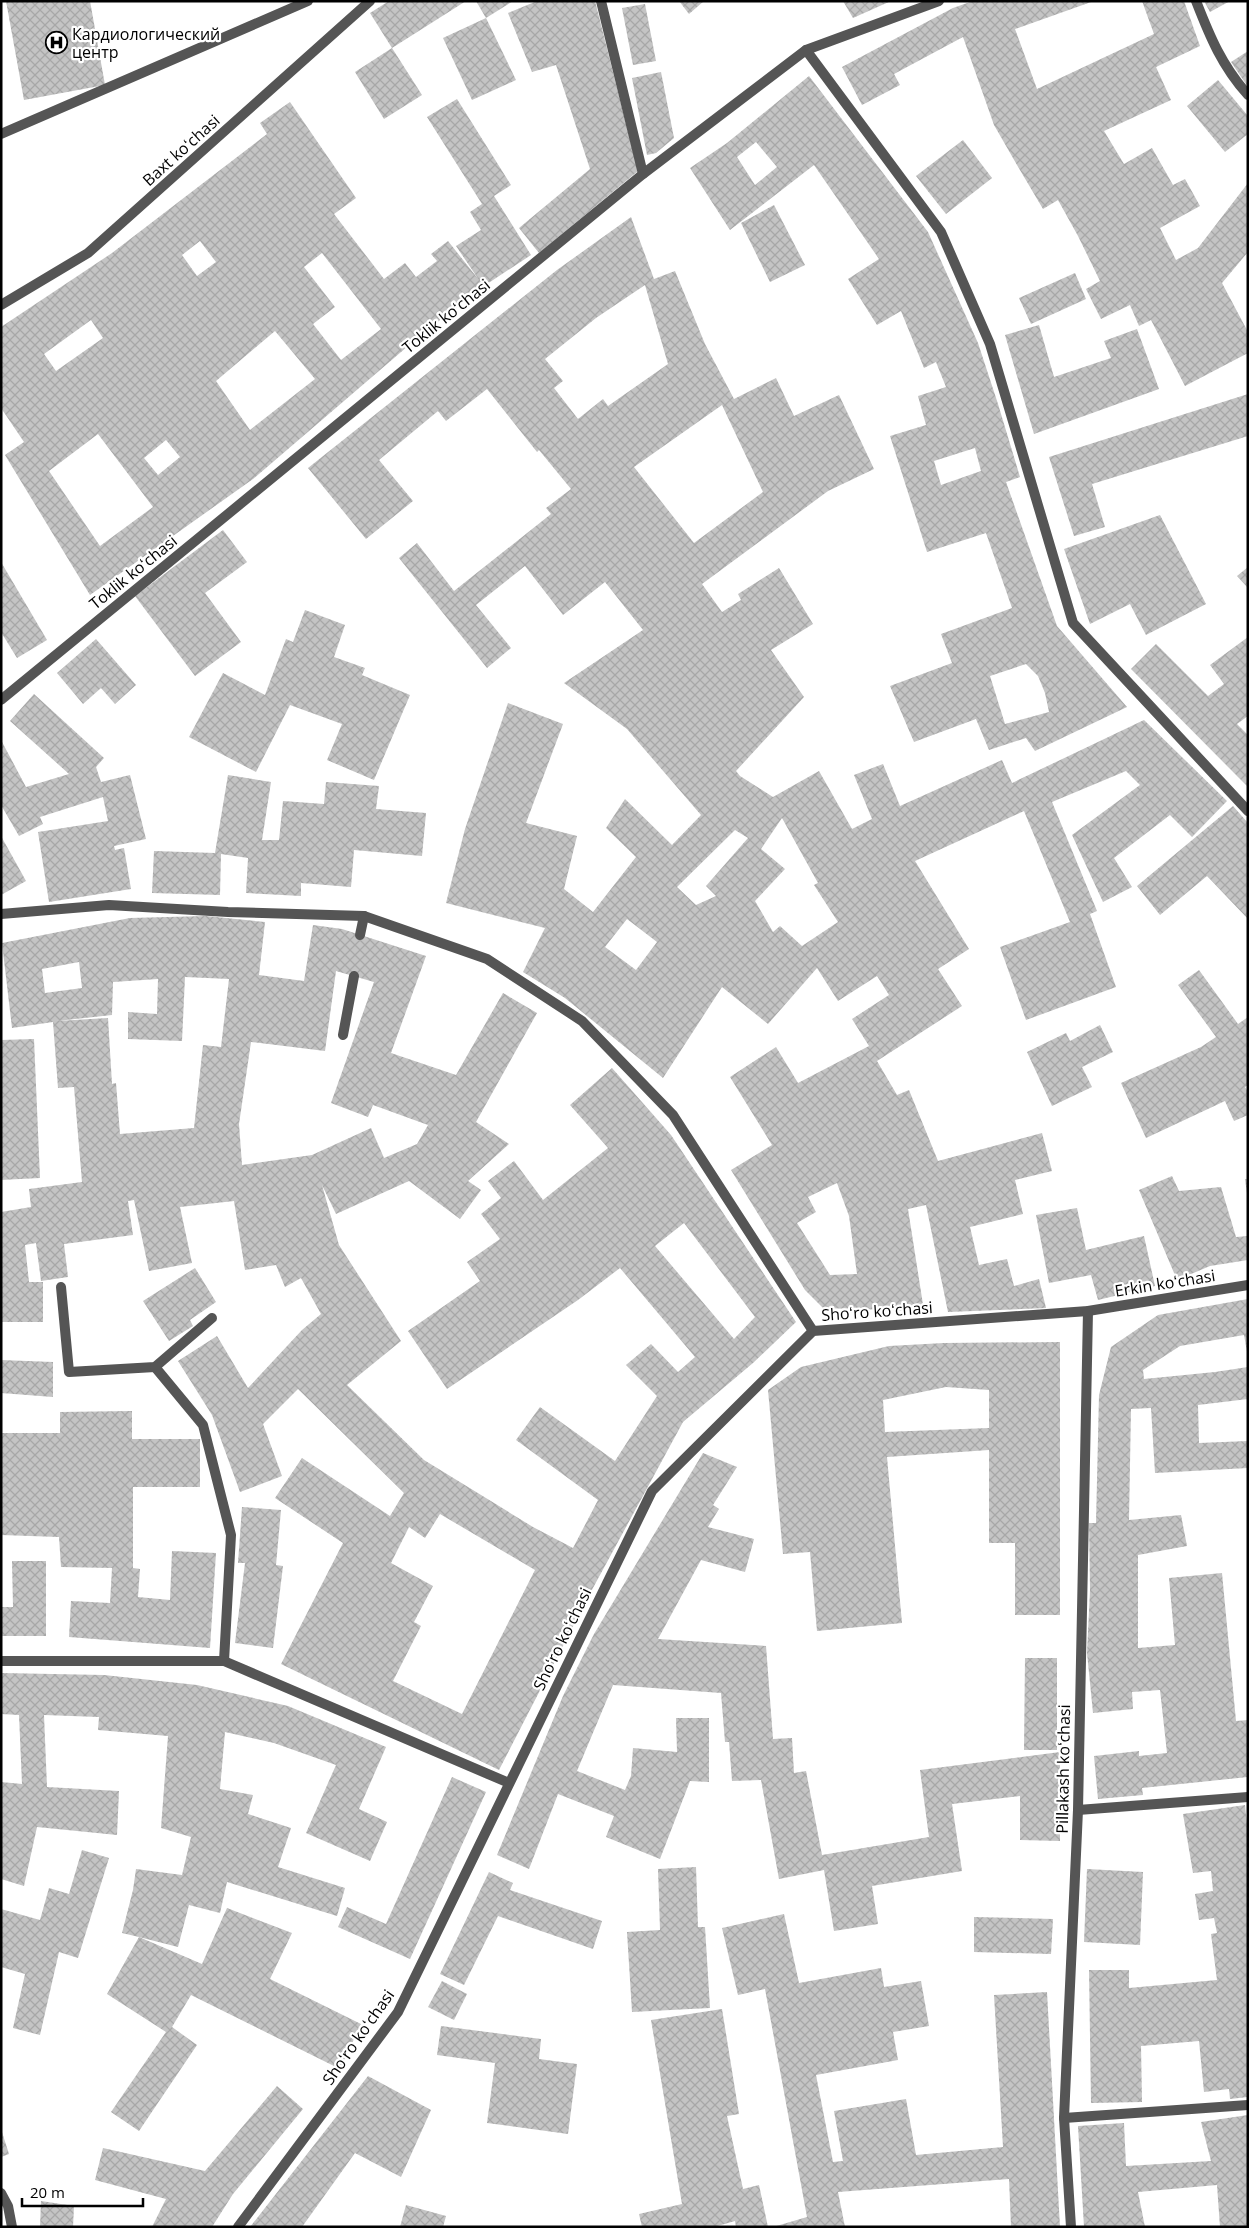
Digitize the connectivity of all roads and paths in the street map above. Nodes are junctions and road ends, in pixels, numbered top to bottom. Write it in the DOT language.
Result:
graph roads {
  1 [pos="308,1"];
  2 [pos="370,1"];
  3 [pos="601,1"];
  4 [pos="938,1"];
  5 [pos="1196,1"];
  6 [pos="806,50"];
  7 [pos="1248,95"];
  8 [pos="1,134"];
  9 [pos="643,174"];
  10 [pos="1,305"];
  11 [pos="1,700"];
  12 [pos="1248,811"];
  13 [pos="1,914"];
  14 [pos="364,916"];
  15 [pos="360,935"];
  16 [pos="354,976"];
  17 [pos="342,1035"];
  18 [pos="1248,1285"];
  19 [pos="61,1288"];
  20 [pos="1088,1311"];
  21 [pos="212,1318"];
  22 [pos="813,1331"];
  23 [pos="155,1367"];
  24 [pos="1,1661"];
  25 [pos="224,1661"];
  26 [pos="509,1783"];
  27 [pos="1248,1798"];
  28 [pos="1078,1810"];
  29 [pos="1248,2105"];
  30 [pos="1064,2118"];
  31 [pos="1,2193"];
  32 [pos="12,2227"];
  33 [pos="238,2227"];
  34 [pos="1071,2227"];
  1 -- 8 [label="street"];
  2 -- 10 [label="street, Baxt koʻchasi"];
  3 -- 9 [label="street"];
  4 -- 6 [label="street, Toklik koʻchasi"];
  5 -- 7 [label="street"];
  6 -- 9 [label="street, Toklik koʻchasi"];
  6 -- 12 [label="street"];
  9 -- 11 [label="street, Toklik koʻchasi"];
  13 -- 14 [label="street"];
  14 -- 15 [label="street"];
  14 -- 22 [label="street"];
  16 -- 17 [label="street"];
  18 -- 20 [label="street, Erkin koʻchasi"];
  19 -- 23 [label="street"];
  20 -- 22 [label="street, Shoʻro koʻchasi"];
  20 -- 28 [label="street, Pillakash koʻchasi"];
  21 -- 23 [label="street"];
  22 -- 26 [label="street, Shoʻro koʻchasi"];
  23 -- 25 [label="street"];
  24 -- 25 [label="street"];
  25 -- 26 [label="street"];
  26 -- 33 [label="street, Shoʻro koʻchasi"];
  27 -- 28 [label="street"];
  28 -- 30 [label="street, Pillakash koʻchasi"];
  29 -- 30 [label="street"];
  30 -- 34 [label="street, Pillakash koʻchasi"];
  31 -- 32 [label="street"];
}
